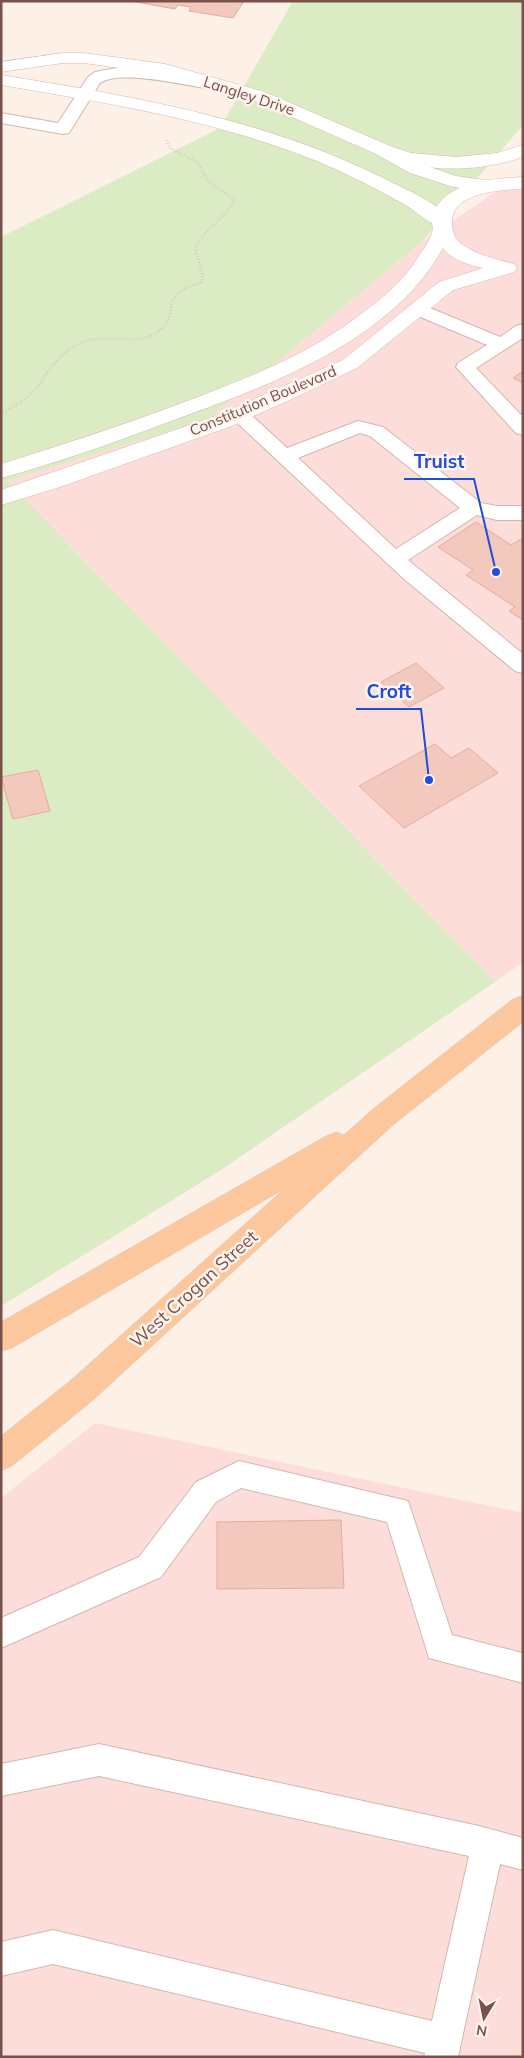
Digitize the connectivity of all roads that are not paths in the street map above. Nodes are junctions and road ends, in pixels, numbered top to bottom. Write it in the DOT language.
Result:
graph roads {
  1 [pos="1,67"];
  2 [pos="1,80"];
  3 [pos="223,86"];
  4 [pos="86,94"];
  5 [pos="1,118"];
  6 [pos="381,149"];
  7 [pos="523,152"];
  8 [pos="522,183"];
  9 [pos="485,185"];
  10 [pos="441,227"];
  11 [pos="514,268"];
  12 [pos="418,309"];
  13 [pos="523,330"];
  14 [pos="501,344"];
  15 [pos="239,414"];
  16 [pos="523,429"];
  17 [pos="285,456"];
  18 [pos="1,471"];
  19 [pos="1,498"];
  20 [pos="474,508"];
  21 [pos="523,513"];
  22 [pos="395,558"];
  23 [pos="523,666"];
  24 [pos="523,1007"];
  25 [pos="383,1117"];
  26 [pos="1,1338"];
  27 [pos="1,1456"];
  28 [pos="1,1633"];
  29 [pos="523,1668"];
  30 [pos="1,1780"];
  31 [pos="488,1845"];
  32 [pos="523,1854"];
  33 [pos="1,1959"];
  34 [pos="443,2049"];
  1 -- 3 [label="street, Langley Drive"];
  2 -- 4 [label="street, Langley Drive"];
  3 -- 4 [label="lane"];
  3 -- 6 [label="street, Langley Drive"];
  4 -- 5 [label="lane"];
  4 -- 10 [label="street, Langley Drive"];
  6 -- 7 [label="street"];
  6 -- 9 [label="street, Langley Drive"];
  8 -- 9 [label="street"];
  9 -- 10 [label="street, Constitution Boulevard"];
  10 -- 11 [label="street, Langley Drive"];
  10 -- 18 [label="street, Constitution Boulevard"];
  11 -- 12 [label="street, Constitution Boulevard"];
  12 -- 14 [label="lane"];
  12 -- 15 [label="street, Constitution Boulevard"];
  13 -- 14 [label="lane"];
  14 -- 16 [label="lane"];
  15 -- 17 [label="lane"];
  15 -- 19 [label="street, Constitution Boulevard"];
  17 -- 20 [label="lane"];
  17 -- 22 [label="lane"];
  20 -- 21 [label="lane"];
  20 -- 22 [label="lane"];
  22 -- 23 [label="lane"];
  24 -- 25 [label="main road, West Crogan Street"];
  25 -- 26 [label="main road, West Crogan Street"];
  25 -- 27 [label="main road, West Crogan Street"];
  28 -- 29 [label="lane"];
  30 -- 31 [label="lane"];
  31 -- 32 [label="lane"];
  31 -- 34 [label="lane"];
  33 -- 34 [label="lane"];
}
